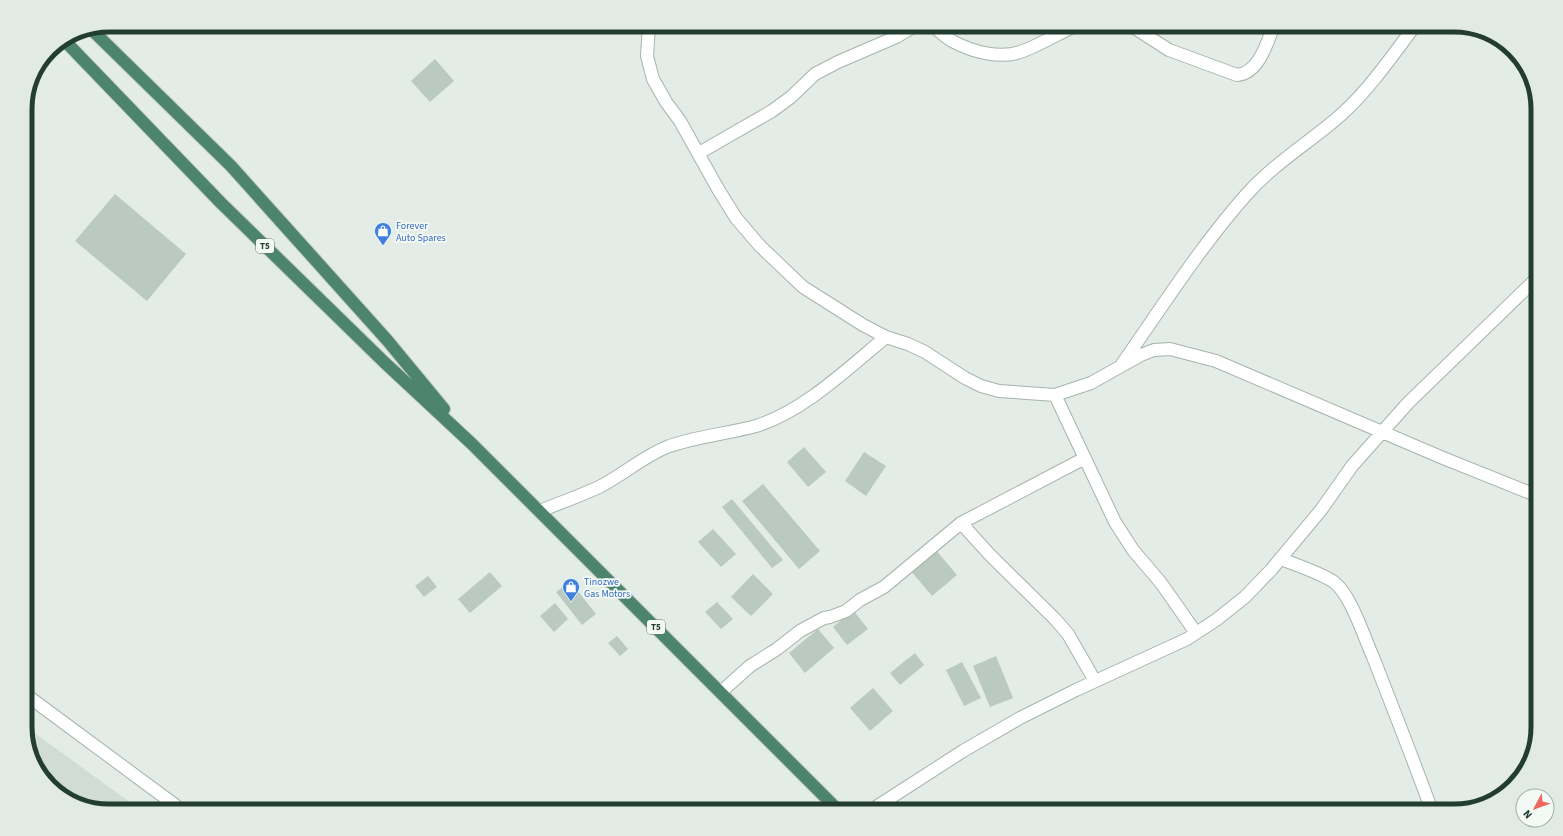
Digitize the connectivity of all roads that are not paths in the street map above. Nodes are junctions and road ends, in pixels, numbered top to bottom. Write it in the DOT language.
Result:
graph roads {
  1 [pos="649,32"];
  2 [pos="904,32"];
  3 [pos="940,32"];
  4 [pos="1062,32"];
  5 [pos="1141,32"];
  6 [pos="1271,32"];
  7 [pos="1410,32"];
  8 [pos="96,34"];
  9 [pos="68,44"];
  10 [pos="699,153"];
  11 [pos="1531,283"];
  12 [pos="886,337"];
  13 [pos="1120,366"];
  14 [pos="1055,395"];
  15 [pos="1381,432"];
  16 [pos="472,444"];
  17 [pos="1085,458"];
  18 [pos="1531,493"];
  19 [pos="540,511"];
  20 [pos="961,523"];
  21 [pos="1281,559"];
  22 [pos="1196,633"];
  23 [pos="1095,681"];
  24 [pos="721,692"];
  25 [pos="32,699"];
  26 [pos="174,804"];
  27 [pos="832,804"];
  28 [pos="881,804"];
  29 [pos="1429,804"];
  1 -- 10 [label="street"];
  2 -- 10 [label="street"];
  3 -- 4 [label="street"];
  5 -- 6 [label="street"];
  7 -- 13 [label="street"];
  8 -- 16 [label="highway, T5"];
  9 -- 16 [label="highway, T5"];
  10 -- 12 [label="street"];
  11 -- 15 [label="street"];
  12 -- 14 [label="street"];
  12 -- 19 [label="street"];
  13 -- 14 [label="street"];
  13 -- 15 [label="street"];
  14 -- 17 [label="street"];
  15 -- 18 [label="street"];
  15 -- 21 [label="street"];
  16 -- 19 [label="highway, T5"];
  17 -- 20 [label="street"];
  17 -- 22 [label="street"];
  19 -- 24 [label="highway, T5"];
  20 -- 23 [label="street"];
  20 -- 24 [label="street"];
  21 -- 22 [label="street"];
  21 -- 29 [label="street"];
  22 -- 23 [label="street"];
  23 -- 28 [label="street"];
  24 -- 27 [label="highway, T5"];
  25 -- 26 [label="street"];
}
